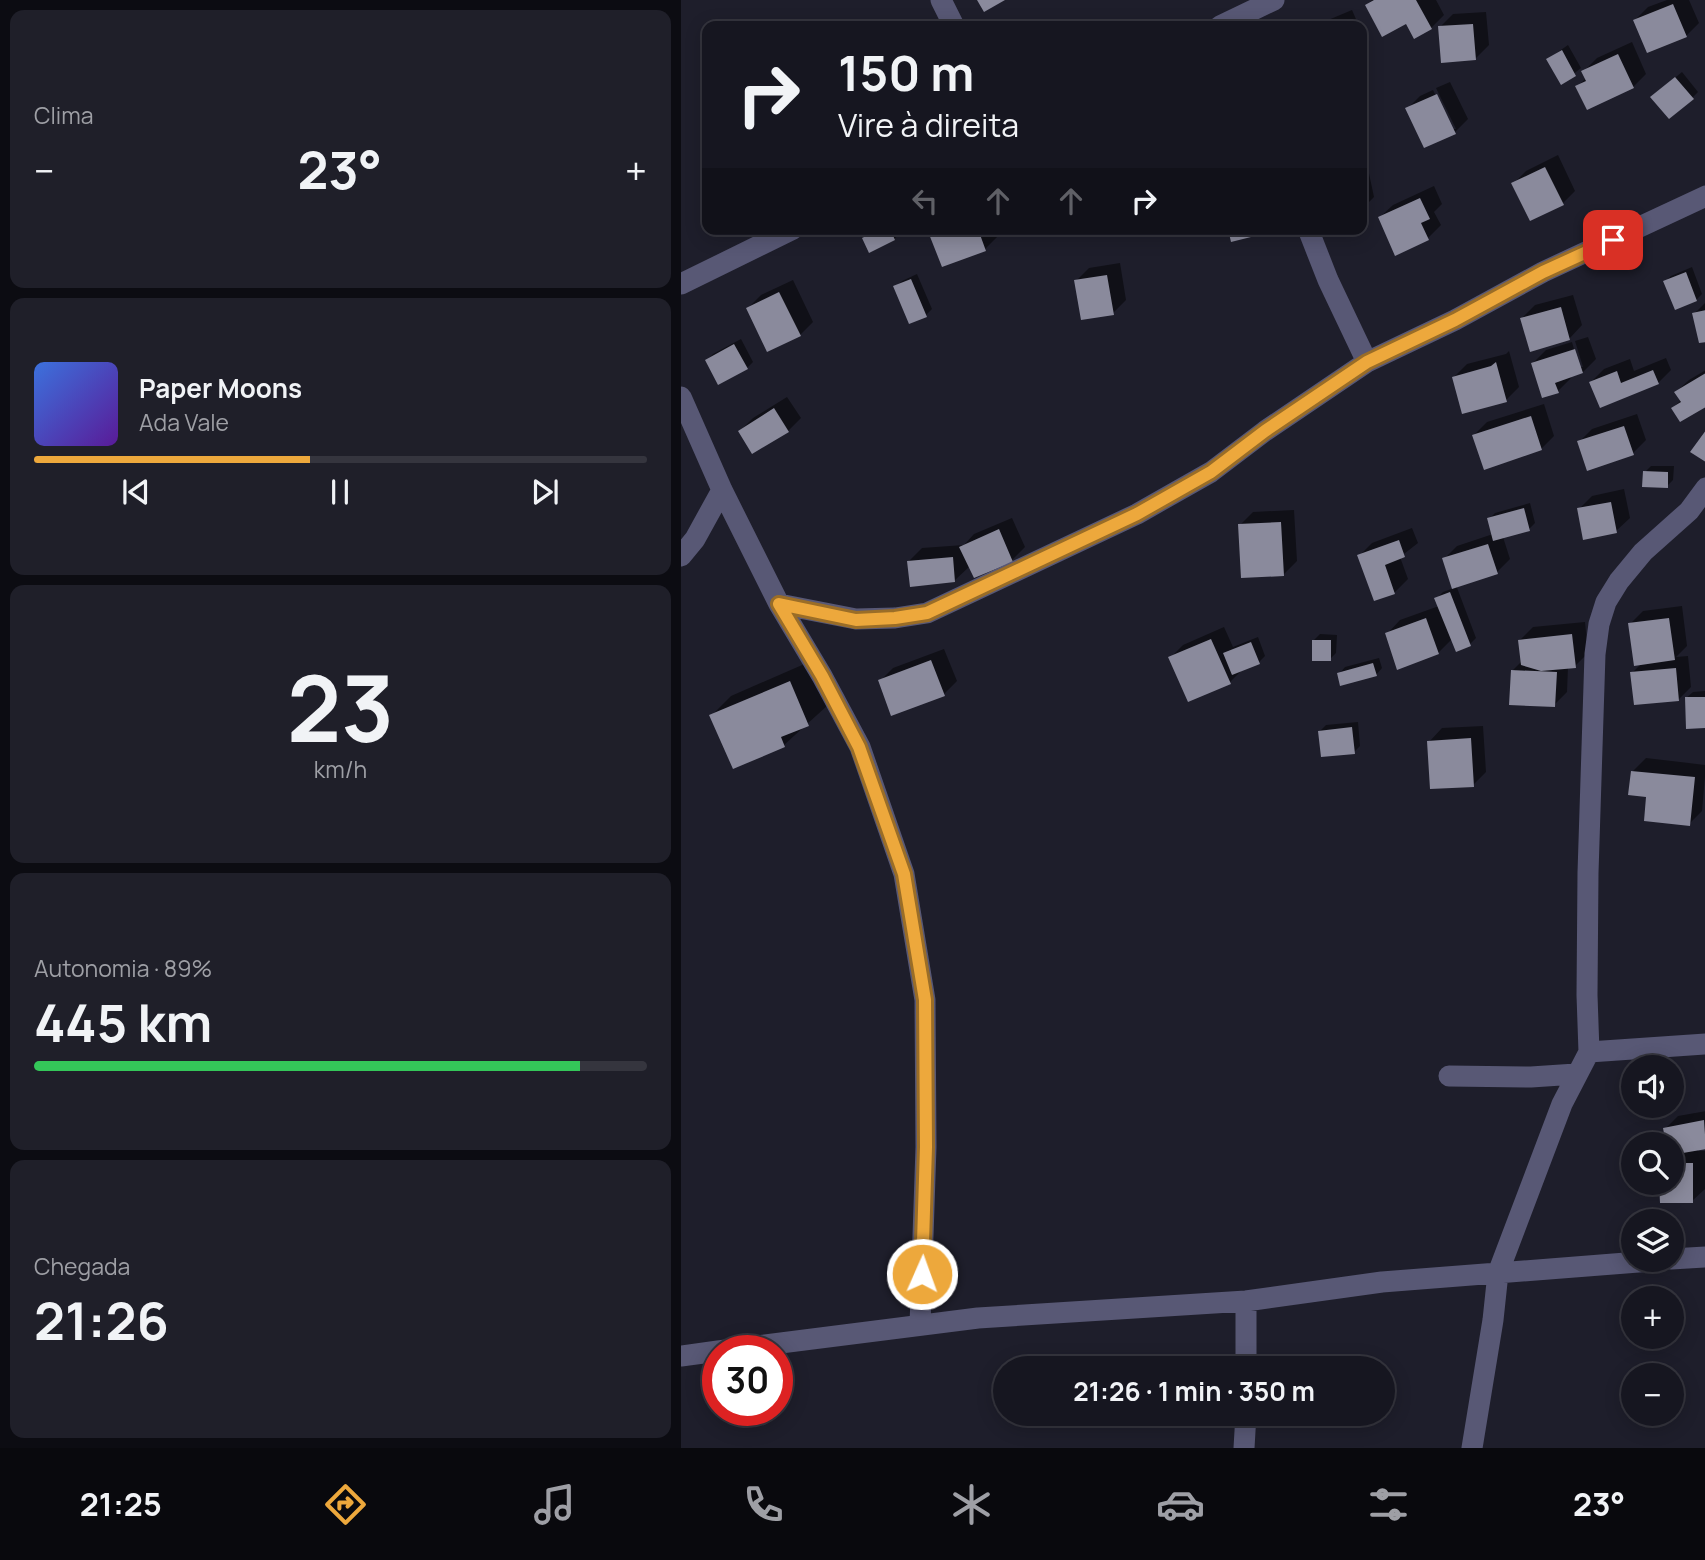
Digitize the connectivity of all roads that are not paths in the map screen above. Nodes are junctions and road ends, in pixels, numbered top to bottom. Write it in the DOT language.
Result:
graph roads {
  1 [pos="941,0"];
  2 [pos="1274,0"];
  3 [pos="952,21"];
  4 [pos="1232,21"];
  5 [pos="1705,196"];
  6 [pos="781,235"];
  7 [pos="1310,235"];
  8 [pos="681,284"];
  9 [pos="1367,362"];
  10 [pos="681,397"];
  11 [pos="1705,488"];
  12 [pos="722,490"];
  13 [pos="681,556"];
  14 [pos="779,604"];
  15 [pos="1705,1044"];
  16 [pos="1589,1052"];
  17 [pos="1576,1074"];
  18 [pos="1449,1076"];
  19 [pos="1705,1257"];
  20 [pos="1684,1258"];
  21 [pos="1621,1263"];
  22 [pos="1498,1273"];
  23 [pos="1246,1301"];
  24 [pos="920,1325"];
  25 [pos="793,1341"];
  26 [pos="702,1353"];
  27 [pos="681,1356"];
  28 [pos="1246,1356"];
  29 [pos="1245,1426"];
  30 [pos="1244,1448"];
  31 [pos="1472,1448"];
  1 -- 3 [label="street"];
  2 -- 4 [label="street"];
  5 -- 9 [label="street"];
  6 -- 8 [label="street"];
  7 -- 9 [label="street"];
  9 -- 14 [label="street"];
  10 -- 12 [label="street"];
  11 -- 16 [label="street"];
  12 -- 13 [label="street"];
  12 -- 14 [label="street"];
  14 -- 24 [label="street"];
  15 -- 16 [label="street"];
  16 -- 17 [label="street"];
  17 -- 18 [label="street"];
  17 -- 22 [label="street"];
  19 -- 20 [label="street"];
  21 -- 22 [label="street"];
  22 -- 23 [label="street"];
  22 -- 31 [label="street"];
  23 -- 24 [label="street"];
  23 -- 28 [label="street"];
  24 -- 25 [label="street"];
  26 -- 27 [label="street"];
  29 -- 30 [label="street"];
}
